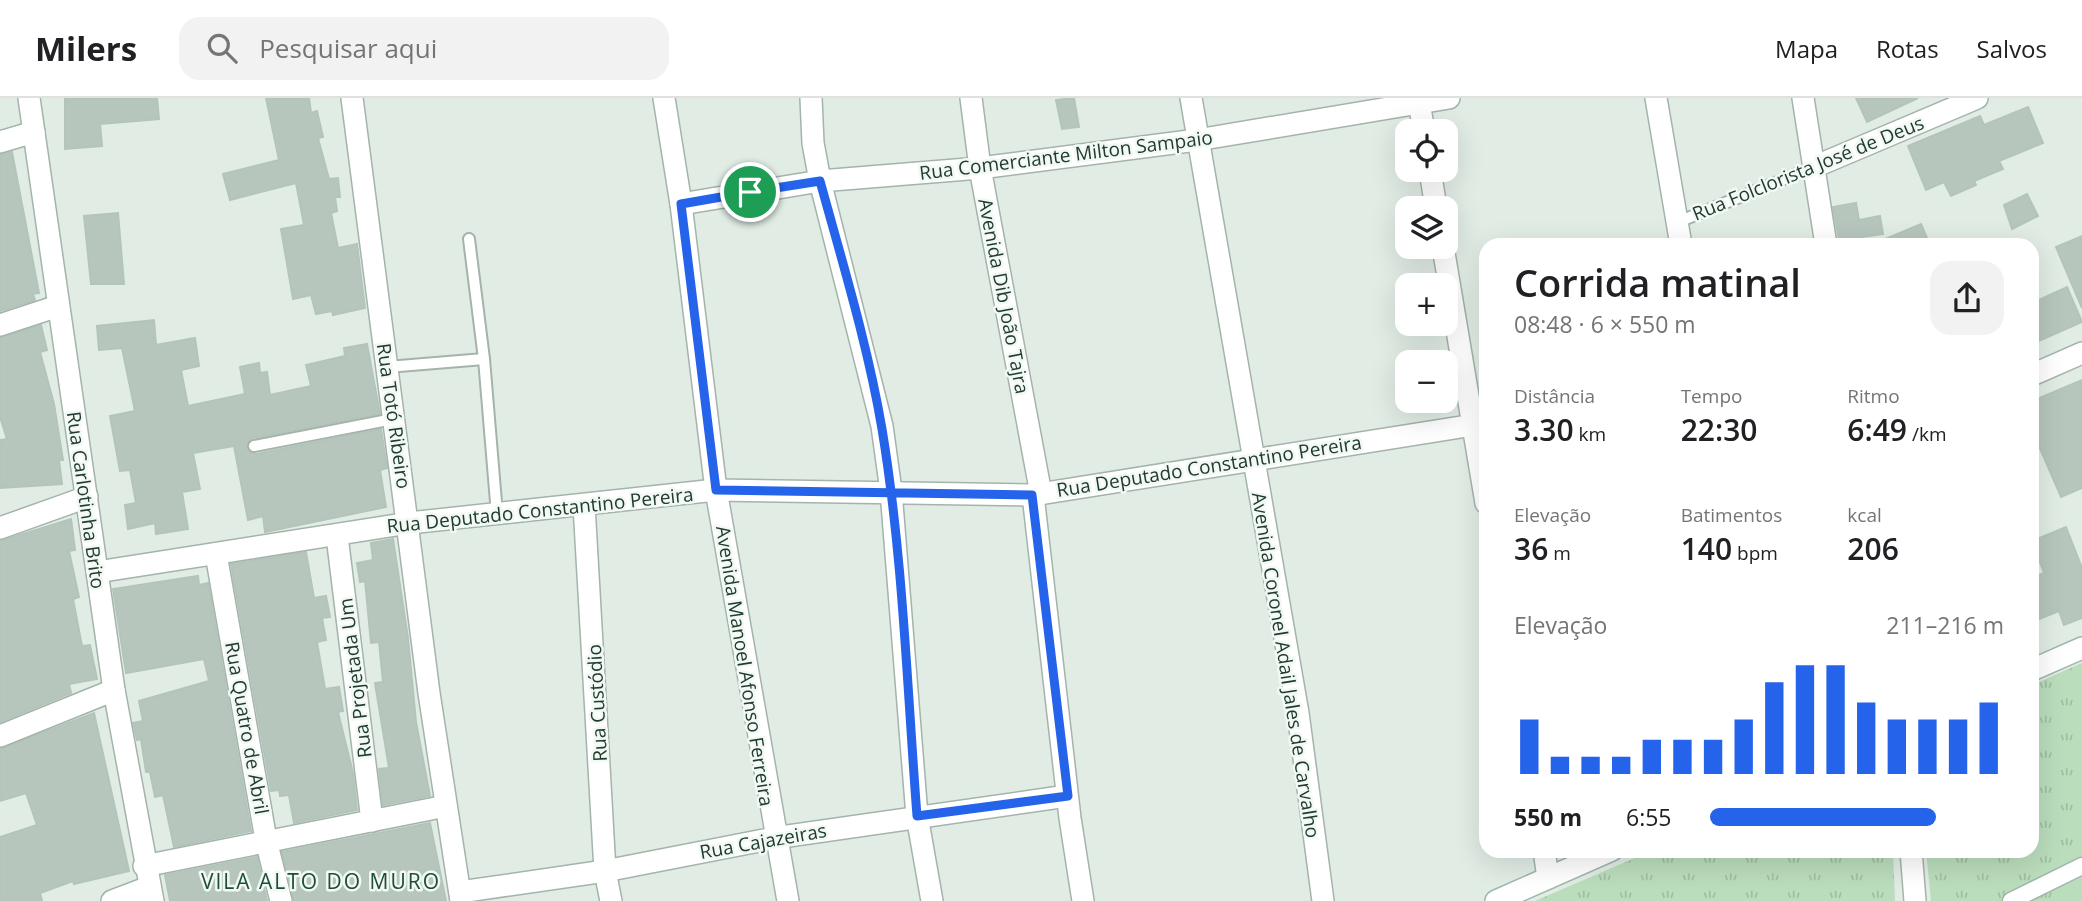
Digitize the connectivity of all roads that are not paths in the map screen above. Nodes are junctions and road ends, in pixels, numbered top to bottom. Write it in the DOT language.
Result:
graph roads {
  1 [pos="29,98"];
  2 [pos="352,98"];
  3 [pos="664,98"];
  4 [pos="811,98"];
  5 [pos="971,98"];
  6 [pos="1191,98"];
  7 [pos="1449,98"];
  8 [pos="1656,98"];
  9 [pos="1803,98"];
  10 [pos="1977,98"];
  11 [pos="1419,103"];
  12 [pos="1333,108"];
  13 [pos="1422,119"];
  14 [pos="34,132"];
  15 [pos="1197,140"];
  16 [pos="0,142"];
  17 [pos="1814,167"];
  18 [pos="980,168"];
  19 [pos="820,181"];
  20 [pos="681,204"];
  21 [pos="1678,222"];
  22 [pos="1680,238"];
  23 [pos="1825,238"];
  24 [pos="469,239"];
  25 [pos="1445,259"];
  26 [pos="58,306"];
  27 [pos="0,325"];
  28 [pos="2082,353"];
  29 [pos="484,359"];
  30 [pos="387,368"];
  31 [pos="2039,372"];
  32 [pos="393,419"];
  33 [pos="1479,424"];
  34 [pos="254,446"];
  35 [pos="1252,458"];
  36 [pos="716,490"];
  37 [pos="891,491"];
  38 [pos="1037,494"];
  39 [pos="87,498"];
  40 [pos="584,505"];
  41 [pos="496,514"];
  42 [pos="408,523"];
  43 [pos="0,528"];
  44 [pos="337,536"];
  45 [pos="216,554"];
  46 [pos="96,572"];
  47 [pos="2082,648"];
  48 [pos="2039,667"];
  49 [pos="114,691"];
  50 [pos="0,736"];
  51 [pos="1068,796"];
  52 [pos="446,806"];
  53 [pos="917,816"];
  54 [pos="372,821"];
  55 [pos="774,838"];
  56 [pos="266,840"];
  57 [pos="1545,858"];
  58 [pos="1594,858"];
  59 [pos="1912,858"];
  60 [pos="144,866"];
  61 [pos="2082,866"];
  62 [pos="605,870"];
  63 [pos="1548,878"];
  64 [pos="151,894"];
  65 [pos="460,897"];
  66 [pos="112,901"];
  67 [pos="281,901"];
  68 [pos="611,901"];
  69 [pos="788,901"];
  70 [pos="932,901"];
  71 [pos="1083,901"];
  72 [pos="1323,901"];
  73 [pos="1496,901"];
  74 [pos="1915,901"];
  75 [pos="2011,901"];
  1 -- 14 [label="street, Rua Carlotinha Brito"];
  2 -- 30 [label="street, Rua Totó Ribeiro"];
  3 -- 20 [label="street, Avenida Manoel Afonso Ferreira"];
  4 -- 19 [label="street"];
  5 -- 18 [label="street, Avenida Dib João Tajra"];
  6 -- 15 [label="street, Avenida Coronel Adail Jales de Carvalho"];
  7 -- 11 [label="street, Rua Comerciante Milton Sampaio"];
  8 -- 21 [label="street"];
  9 -- 17 [label="street"];
  10 -- 17 [label="street, Rua Folclorista José de Deus"];
  11 -- 12 [label="street, Rua Comerciante Milton Sampaio"];
  11 -- 13 [label="street"];
  12 -- 15 [label="street, Rua Comerciante Milton Sampaio"];
  14 -- 16 [label="street"];
  14 -- 26 [label="street, Rua Carlotinha Brito"];
  15 -- 18 [label="street, Rua Comerciante Milton Sampaio"];
  15 -- 35 [label="street, Avenida Coronel Adail Jales de Carvalho"];
  17 -- 21 [label="lane, Rua Folclorista José de Deus"];
  17 -- 23 [label="street"];
  18 -- 19 [label="street, Rua Comerciante Milton Sampaio"];
  18 -- 38 [label="street, Avenida Dib João Tajra"];
  19 -- 20 [label="street, Rua Comerciante Milton Sampaio"];
  19 -- 37 [label="street"];
  20 -- 36 [label="street, Avenida Manoel Afonso Ferreira"];
  21 -- 22 [label="street"];
  24 -- 29 [label="lane"];
  25 -- 33 [label="street"];
  26 -- 27 [label="street"];
  26 -- 39 [label="street, Rua Carlotinha Brito"];
  28 -- 31 [label="street"];
  29 -- 30 [label="lane"];
  29 -- 41 [label="lane"];
  30 -- 32 [label="street, Rua Totó Ribeiro"];
  32 -- 34 [label="lane"];
  32 -- 42 [label="street, Rua Totó Ribeiro"];
  33 -- 35 [label="street, Rua Deputado Constantino Pereira"];
  35 -- 38 [label="street, Rua Deputado Constantino Pereira"];
  35 -- 72 [label="street, Avenida Coronel Adail Jales de Carvalho"];
  36 -- 37 [label="street, Rua Deputado Constantino Pereira"];
  36 -- 40 [label="street, Rua Deputado Constantino Pereira"];
  36 -- 55 [label="street, Avenida Manoel Afonso Ferreira"];
  37 -- 38 [label="street, Rua Deputado Constantino Pereira"];
  37 -- 53 [label="street"];
  38 -- 51 [label="street, Avenida Dib João Tajra"];
  39 -- 43 [label="street"];
  39 -- 46 [label="street, Rua Carlotinha Brito"];
  40 -- 41 [label="street, Rua Deputado Constantino Pereira"];
  40 -- 62 [label="street, Rua Custódio"];
  41 -- 42 [label="street, Rua Deputado Constantino Pereira"];
  42 -- 44 [label="street, Rua Deputado Constantino Pereira"];
  42 -- 52 [label="street, Rua Totó Ribeiro"];
  44 -- 45 [label="street, Rua Deputado Constantino Pereira"];
  44 -- 54 [label="street, Rua Projetada Um"];
  45 -- 46 [label="street, Rua Deputado Constantino Pereira"];
  45 -- 56 [label="street, Rua Quatro de Abril"];
  46 -- 49 [label="street, Rua Carlotinha Brito"];
  47 -- 48 [label="street"];
  49 -- 50 [label="street"];
  49 -- 60 [label="street, Rua Carlotinha Brito"];
  51 -- 53 [label="street, Rua Cajazeiras"];
  51 -- 71 [label="street, Avenida Dib João Tajra"];
  52 -- 54 [label="street"];
  52 -- 65 [label="street, Rua Totó Ribeiro"];
  53 -- 55 [label="street, Rua Cajazeiras"];
  53 -- 70 [label="street"];
  54 -- 56 [label="street"];
  55 -- 62 [label="street, Rua Cajazeiras"];
  55 -- 69 [label="street, Avenida Manoel Afonso Ferreira"];
  56 -- 60 [label="street"];
  56 -- 67 [label="street, Rua Quatro de Abril"];
  57 -- 63 [label="street"];
  58 -- 63 [label="street"];
  59 -- 74 [label="street"];
  60 -- 64 [label="street, Rua Carlotinha Brito"];
  61 -- 75 [label="street"];
  62 -- 65 [label="street, Rua Cajazeiras"];
  62 -- 68 [label="street, Rua Custódio"];
  63 -- 73 [label="street"];
  64 -- 66 [label="street"];
}
